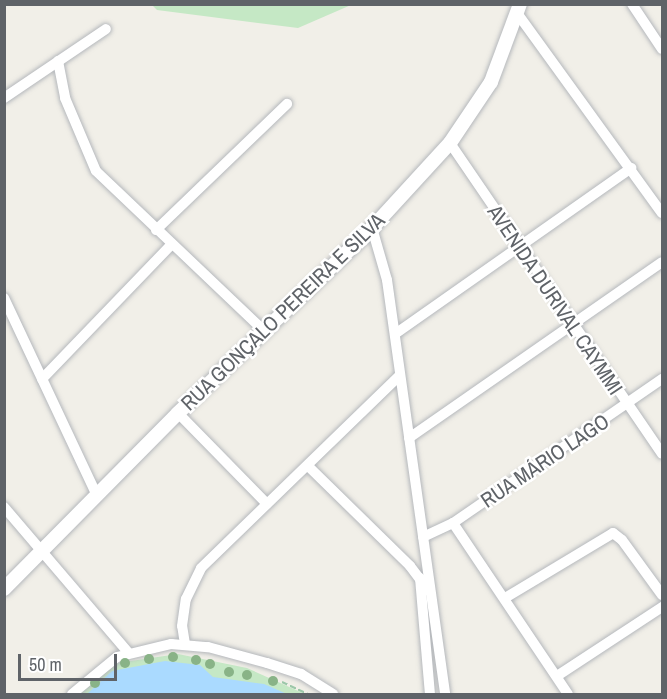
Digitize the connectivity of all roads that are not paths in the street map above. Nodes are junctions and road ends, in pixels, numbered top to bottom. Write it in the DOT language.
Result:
graph roads {
  1 [pos="632,4"];
  2 [pos="518,9"];
  3 [pos="106,29"];
  4 [pos="663,49"];
  5 [pos="58,61"];
  6 [pos="4,98"];
  7 [pos="287,104"];
  8 [pos="450,143"];
  9 [pos="631,168"];
  10 [pos="663,213"];
  11 [pos="372,228"];
  12 [pos="156,230"];
  13 [pos="171,245"];
  14 [pos="519,250"];
  15 [pos="663,262"];
  16 [pos="4,298"];
  17 [pos="573,325"];
  18 [pos="264,331"];
  19 [pos="395,334"];
  20 [pos="399,376"];
  21 [pos="42,379"];
  22 [pos="663,379"];
  23 [pos="628,406"];
  24 [pos="178,413"];
  25 [pos="409,438"];
  26 [pos="663,454"];
  27 [pos="308,466"];
  28 [pos="97,496"];
  29 [pos="267,504"];
  30 [pos="4,507"];
  31 [pos="453,523"];
  32 [pos="423,537"];
  33 [pos="39,551"];
  34 [pos="420,577"];
  35 [pos="4,589"];
  36 [pos="431,593"];
  37 [pos="663,596"];
  38 [pos="505,598"];
  39 [pos="663,607"];
  40 [pos="185,644"];
  41 [pos="128,652"];
  42 [pos="557,676"];
  43 [pos="72,694"];
  44 [pos="333,694"];
  45 [pos="430,694"];
  46 [pos="445,694"];
  47 [pos="568,694"];
  1 -- 4 [label="street"];
  2 -- 8 [label="street, RUA GONÇALO PEREIRA E SILVA"];
  2 -- 9 [label="street"];
  3 -- 5 [label="street"];
  5 -- 6 [label="street"];
  5 -- 12 [label="street"];
  7 -- 12 [label="street"];
  8 -- 11 [label="street, RUA GONÇALO PEREIRA E SILVA"];
  8 -- 14 [label="street, AVENIDA DURIVAL CAYMMI"];
  9 -- 10 [label="street"];
  9 -- 14 [label="street"];
  11 -- 18 [label="street, RUA GONÇALO PEREIRA E SILVA"];
  11 -- 19 [label="street"];
  12 -- 13 [label="street"];
  13 -- 18 [label="street"];
  13 -- 21 [label="street"];
  14 -- 17 [label="street, AVENIDA DURIVAL CAYMMI"];
  14 -- 19 [label="street"];
  15 -- 17 [label="street"];
  16 -- 21 [label="street"];
  17 -- 23 [label="street, AVENIDA DURIVAL CAYMMI"];
  17 -- 25 [label="street"];
  18 -- 24 [label="street, RUA GONÇALO PEREIRA E SILVA"];
  19 -- 20 [label="street"];
  20 -- 25 [label="street"];
  20 -- 27 [label="street"];
  21 -- 28 [label="street"];
  22 -- 23 [label="street, RUA MÁRIO LAGO"];
  23 -- 26 [label="street, AVENIDA DURIVAL CAYMMI"];
  23 -- 31 [label="street, RUA MÁRIO LAGO"];
  24 -- 28 [label="street, RUA GONÇALO PEREIRA E SILVA"];
  24 -- 29 [label="street"];
  25 -- 32 [label="street"];
  27 -- 29 [label="street"];
  27 -- 34 [label="street"];
  28 -- 33 [label="street, RUA GONÇALO PEREIRA E SILVA"];
  29 -- 40 [label="street"];
  30 -- 33 [label="street"];
  31 -- 32 [label="street, RUA MÁRIO LAGO"];
  31 -- 38 [label="street"];
  32 -- 36 [label="street"];
  33 -- 35 [label="street, RUA GONÇALO PEREIRA E SILVA"];
  33 -- 41 [label="street"];
  34 -- 36 [label="street"];
  34 -- 45 [label="street"];
  36 -- 46 [label="street"];
  37 -- 38 [label="street"];
  38 -- 42 [label="street"];
  39 -- 42 [label="street"];
  40 -- 41 [label="street"];
  40 -- 44 [label="street"];
  41 -- 43 [label="street"];
  42 -- 47 [label="street"];
}
